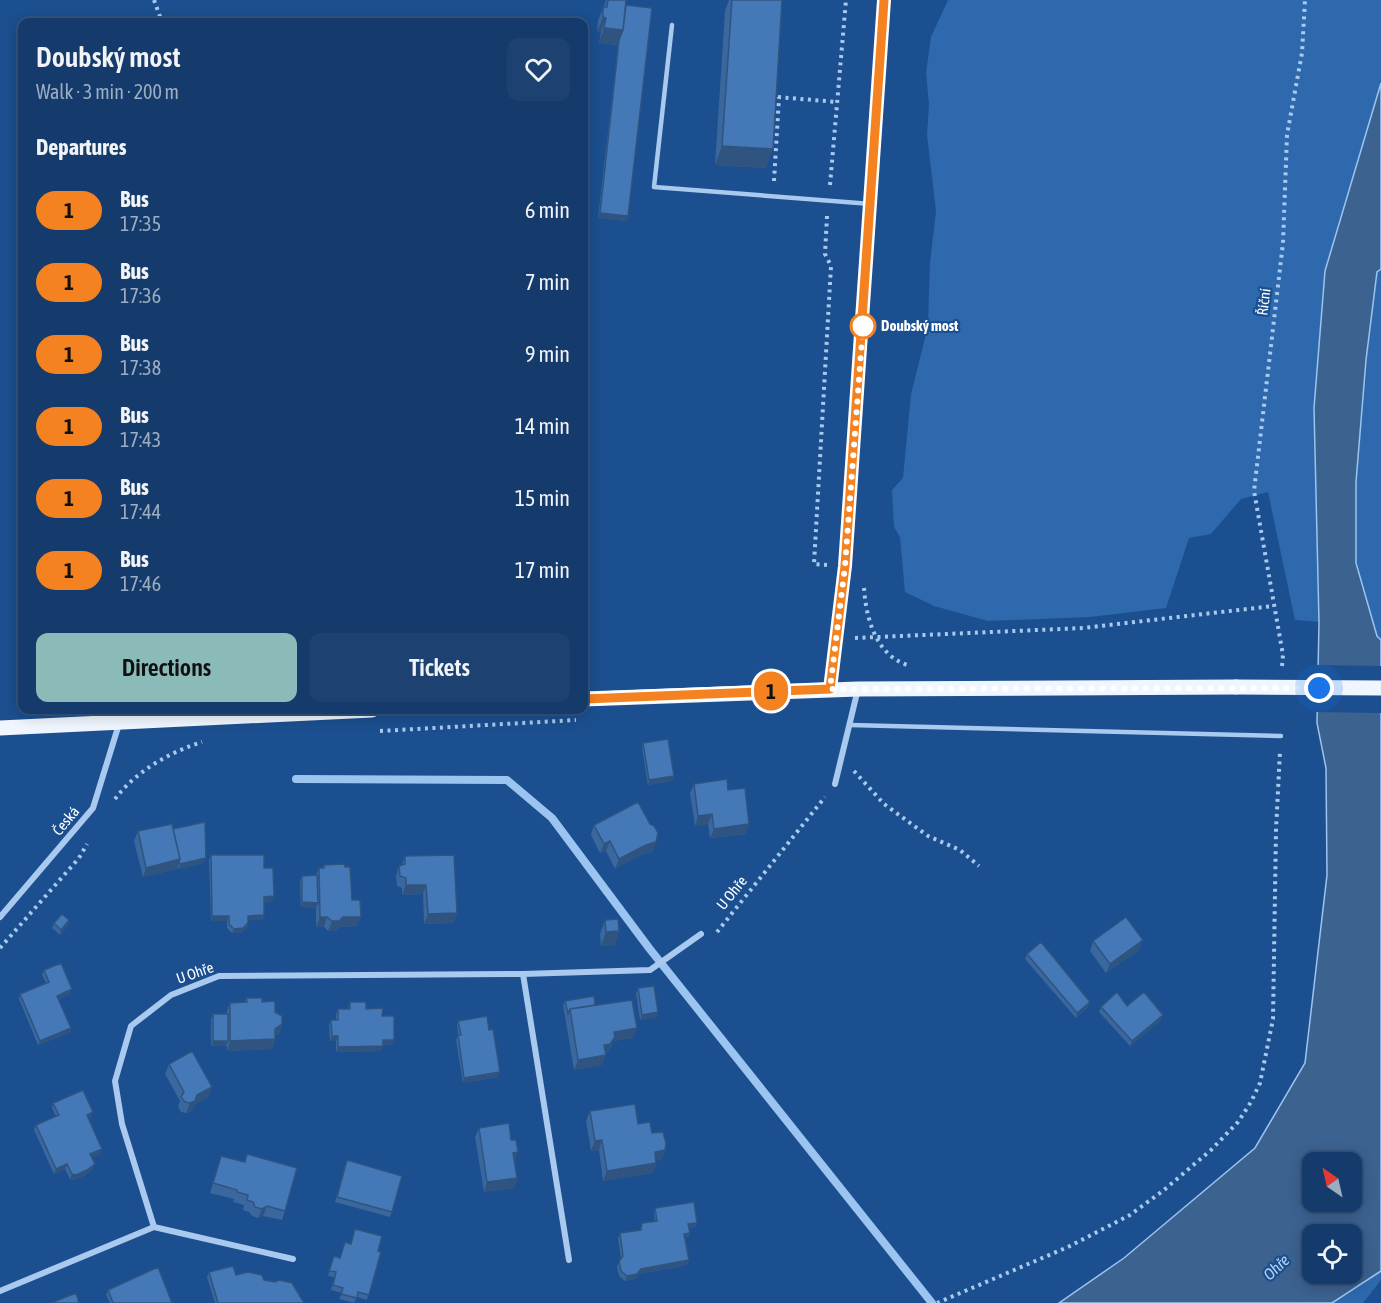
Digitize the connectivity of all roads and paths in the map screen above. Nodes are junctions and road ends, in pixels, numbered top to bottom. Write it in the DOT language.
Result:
graph roads {
  1 [pos="154,0"];
  2 [pos="846,0"];
  3 [pos="884,0"];
  4 [pos="1305,0"];
  5 [pos="161,18"];
  6 [pos="672,25"];
  7 [pos="771,97"];
  8 [pos="779,97"];
  9 [pos="837,102"];
  10 [pos="774,196"];
  11 [pos="828,200"];
  12 [pos="871,204"];
  13 [pos="845,566"];
  14 [pos="876,637"];
  15 [pos="1381,688"];
  16 [pos="830,689"];
  17 [pos="858,689"];
  18 [pos="588,699"];
  19 [pos="294,714"];
  20 [pos="586,719"];
  21 [pos="119,723"];
  22 [pos="850,725"];
  23 [pos="0,728"];
  24 [pos="376,732"];
  25 [pos="1281,736"];
  26 [pos="203,741"];
  27 [pos="842,757"];
  28 [pos="835,784"];
  29 [pos="113,802"];
  30 [pos="91,838"];
  31 [pos="979,866"];
  32 [pos="0,917"];
  33 [pos="701,934"];
  34 [pos="0,948"];
  35 [pos="523,974"];
  36 [pos="154,1227"];
  37 [pos="293,1259"];
  38 [pos="569,1260"];
  39 [pos="0,1291"];
  40 [pos="937,1303"];
  1 -- 5 [label="path"];
  2 -- 9 [label="path"];
  3 -- 12 [label="street"];
  4 -- 14 [label="path, Říční"];
  6 -- 10 [label="lane"];
  7 -- 8 [label="path"];
  8 -- 9 [label="path"];
  8 -- 10 [label="path"];
  9 -- 11 [label="path"];
  10 -- 11 [label="lane"];
  11 -- 12 [label="lane"];
  11 -- 13 [label="path"];
  12 -- 13 [label="street"];
  13 -- 16 [label="street"];
  15 -- 17 [label="main road, bridge"];
  16 -- 17 [label="main road"];
  16 -- 18 [label="main road"];
  17 -- 22 [label="street"];
  19 -- 21 [label="main road"];
  20 -- 24 [label="path"];
  21 -- 23 [label="main road"];
  21 -- 32 [label="street, Česká"];
  22 -- 25 [label="lane"];
  22 -- 27 [label="street"];
  25 -- 40 [label="path"];
  26 -- 29 [label="path"];
  27 -- 28 [label="street"];
  27 -- 31 [label="path"];
  28 -- 33 [label="path, U Ohře"];
  30 -- 34 [label="path"];
  33 -- 35 [label="street, U Ohře"];
  35 -- 36 [label="street, U Ohře"];
  35 -- 38 [label="street"];
  36 -- 37 [label="street"];
  36 -- 39 [label="street"];
}
